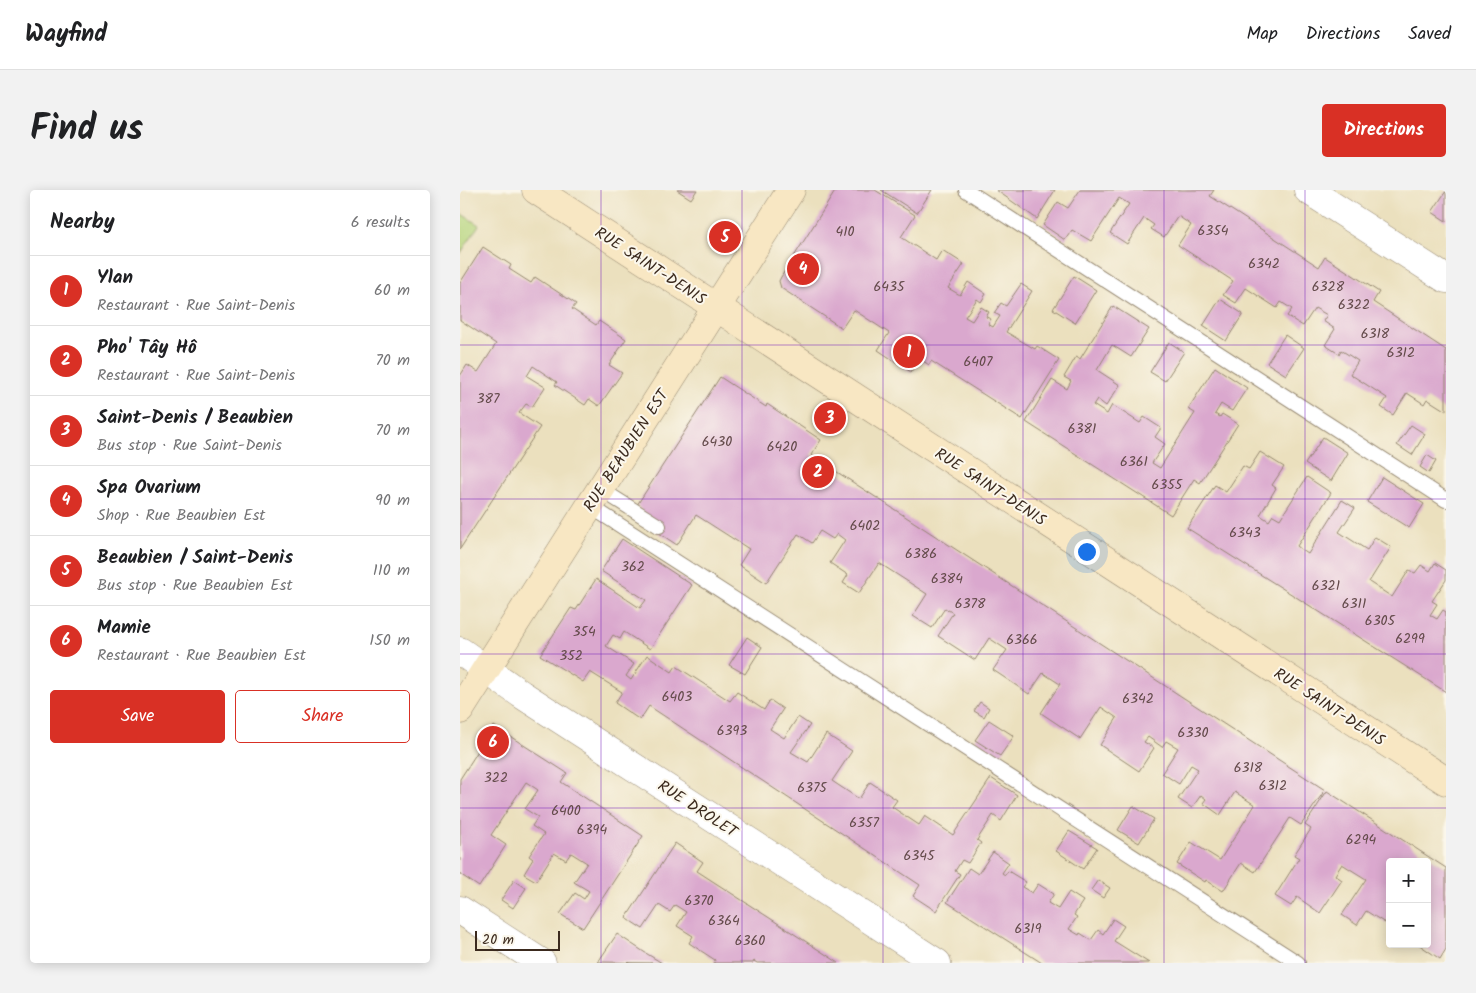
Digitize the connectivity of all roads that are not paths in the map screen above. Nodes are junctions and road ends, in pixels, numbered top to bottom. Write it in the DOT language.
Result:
graph roads {
  1 [pos="536,190"];
  2 [pos="791,190"];
  3 [pos="966,190"];
  4 [pos="1308,190"];
  5 [pos="1446,280"];
  6 [pos="716,307"];
  7 [pos="595,497"];
  8 [pos="1446,500"];
  9 [pos="659,526"];
  10 [pos="460,652"];
  11 [pos="486,670"];
  12 [pos="460,710"];
  13 [pos="1446,781"];
  14 [pos="460,910"];
  15 [pos="542,963"];
  16 [pos="937,963"];
  17 [pos="1298,963"];
  1 -- 6 [label="main road, RUE SAINT-DENIS"];
  2 -- 6 [label="main road, RUE BEAUBIEN EST"];
  3 -- 8 [label="lane"];
  4 -- 5 [label="street"];
  6 -- 7 [label="main road, RUE BEAUBIEN EST"];
  6 -- 13 [label="main road, RUE SAINT-DENIS"];
  7 -- 9 [label="lane"];
  7 -- 11 [label="main road, RUE BEAUBIEN EST"];
  7 -- 17 [label="lane"];
  10 -- 11 [label="street, RUE DROLET"];
  11 -- 12 [label="main road, RUE BEAUBIEN EST"];
  11 -- 16 [label="street, RUE DROLET"];
  14 -- 15 [label="street"];
}
